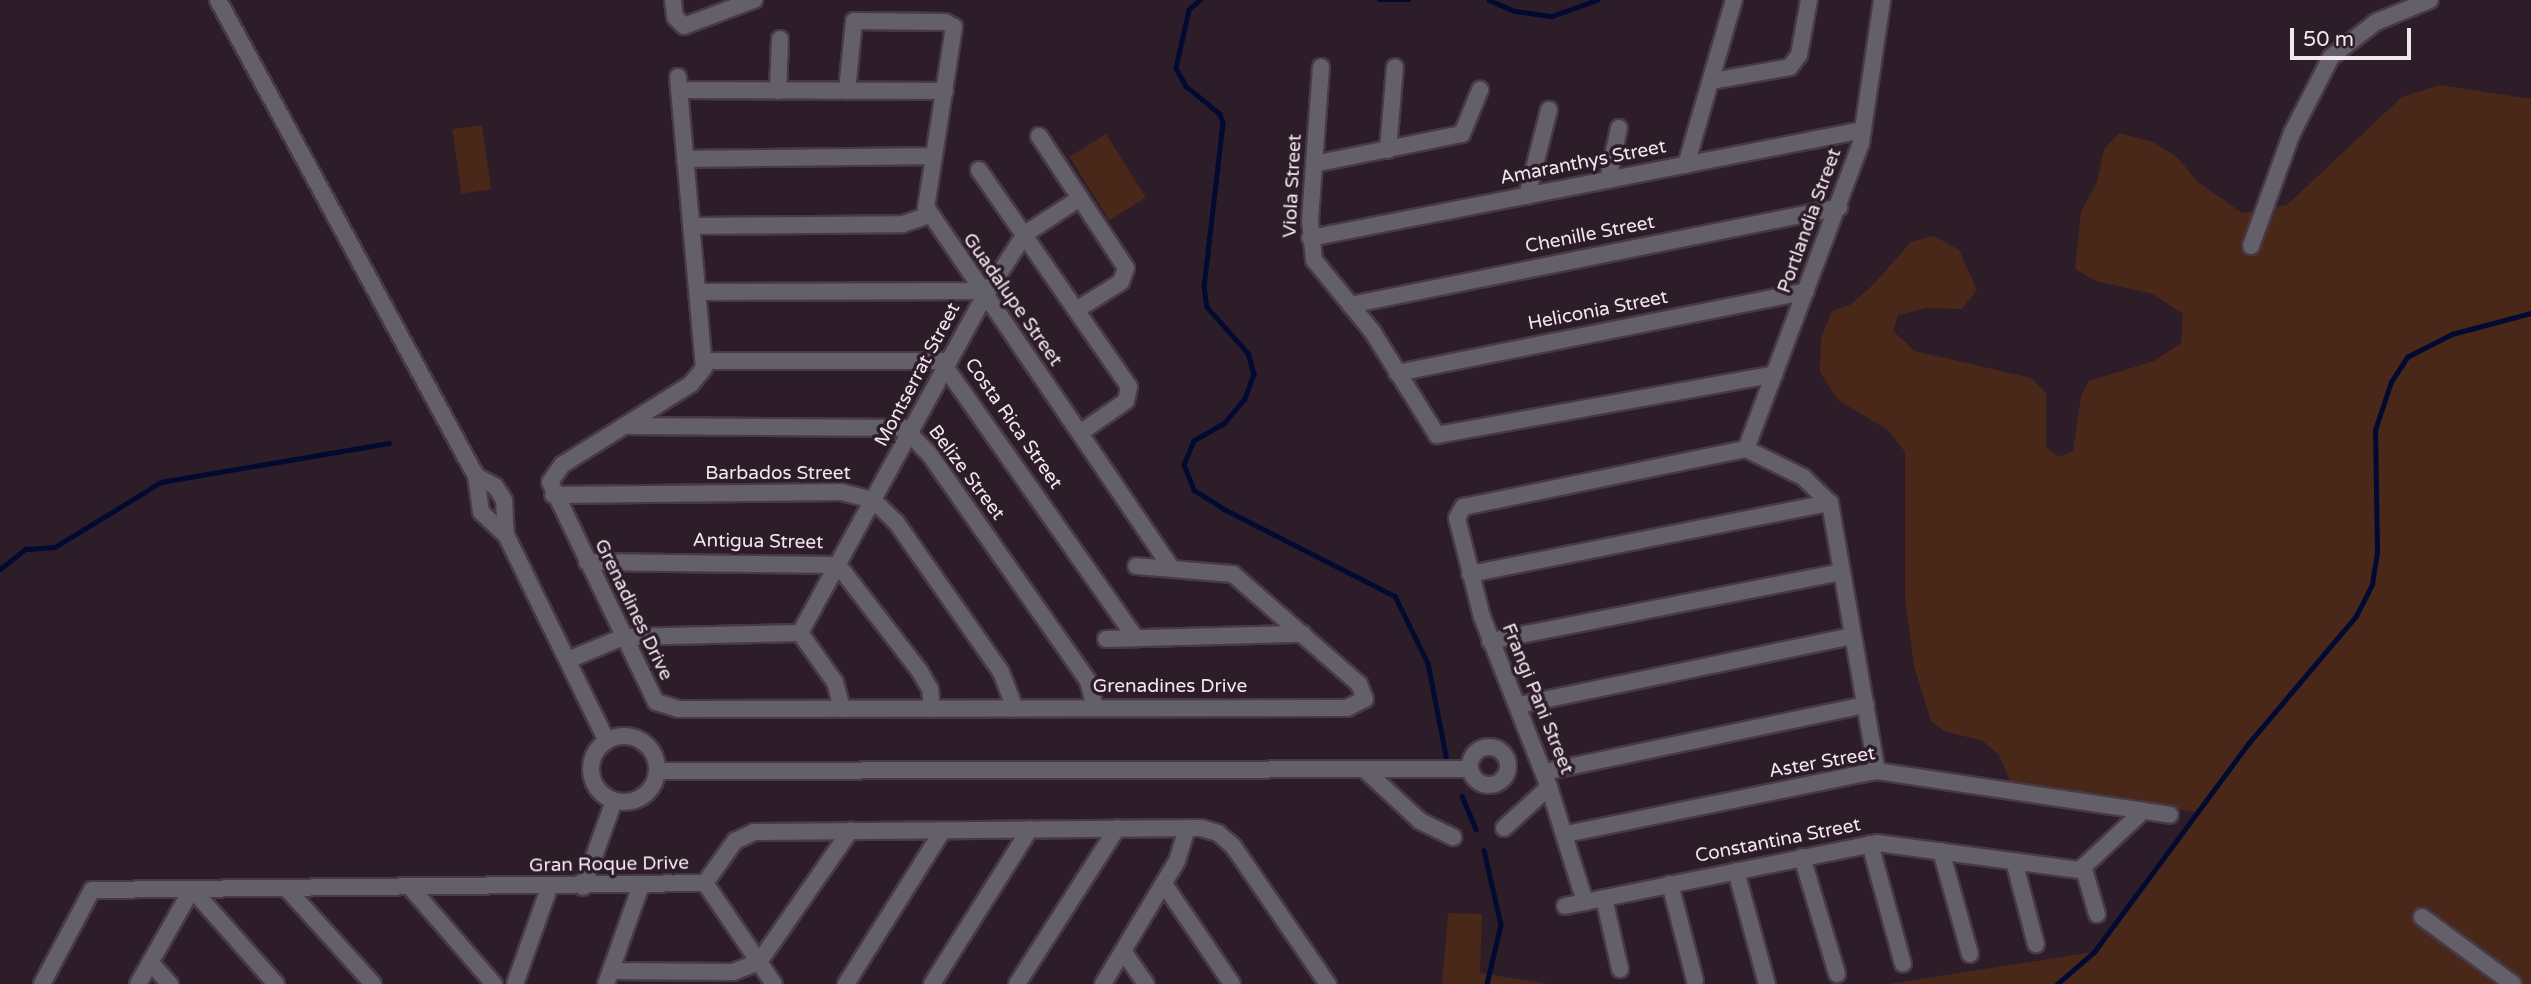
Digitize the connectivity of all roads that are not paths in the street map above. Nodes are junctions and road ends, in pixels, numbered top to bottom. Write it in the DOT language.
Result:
graph roads {
  1 [pos="218,0"];
  2 [pos="673,0"];
  3 [pos="754,0"];
  4 [pos="1734,0"];
  5 [pos="1809,0"];
  6 [pos="1882,0"];
  7 [pos="2430,0"];
  8 [pos="780,38"];
  9 [pos="1321,67"];
  10 [pos="1395,67"];
  11 [pos="1712,81"];
  12 [pos="1480,90"];
  13 [pos="778,91"];
  14 [pos="848,91"];
  15 [pos="945,91"];
  16 [pos="1549,110"];
  17 [pos="1619,128"];
  18 [pos="1863,130"];
  19 [pos="1039,136"];
  20 [pos="1388,150"];
  21 [pos="932,156"];
  22 [pos="685,159"];
  23 [pos="1314,164"];
  24 [pos="1686,165"];
  25 [pos="979,170"];
  26 [pos="1608,180"];
  27 [pos="1527,196"];
  28 [pos="1080,198"];
  29 [pos="1839,207"];
  30 [pos="929,215"];
  31 [pos="691,226"];
  32 [pos="1025,234"];
  33 [pos="1310,238"];
  34 [pos="2250,246"];
  35 [pos="1806,291"];
  36 [pos="698,292"];
  37 [pos="982,294"];
  38 [pos="1350,305"];
  39 [pos="1078,309"];
  40 [pos="705,361"];
  41 [pos="947,365"];
  42 [pos="1397,373"];
  43 [pos="1775,374"];
  44 [pos="624,426"];
  45 [pos="911,433"];
  46 [pos="1080,433"];
  47 [pos="1746,449"];
  48 [pos="476,476"];
  49 [pos="553,495"];
  50 [pos="873,500"];
  51 [pos="1830,503"];
  52 [pos="506,535"];
  53 [pos="587,562"];
  54 [pos="838,565"];
  55 [pos="1136,566"];
  56 [pos="1171,567"];
  57 [pos="1842,572"];
  58 [pos="1470,574"];
  59 [pos="800,633"];
  60 [pos="1303,635"];
  61 [pos="1853,636"];
  62 [pos="623,637"];
  63 [pos="1136,638"];
  64 [pos="1106,639"];
  65 [pos="1490,641"];
  66 [pos="568,660"];
  67 [pos="1519,705"];
  68 [pos="1866,705"];
  69 [pos="1095,708"];
  70 [pos="842,709"];
  71 [pos="932,709"];
  72 [pos="1015,709"];
  73 [pos="607,741"];
  74 [pos="1537,754"];
  75 [pos="1507,762"];
  76 [pos="1470,769"];
  77 [pos="1365,770"];
  78 [pos="658,771"];
  79 [pos="1877,771"];
  80 [pos="1547,780"];
  81 [pos="614,801"];
  82 [pos="2143,811"];
  83 [pos="2170,814"];
  84 [pos="1117,828"];
  85 [pos="1187,828"];
  86 [pos="1504,828"];
  87 [pos="1030,829"];
  88 [pos="943,830"];
  89 [pos="850,831"];
  90 [pos="1566,834"];
  91 [pos="1453,837"];
  92 [pos="1870,844"];
  93 [pos="1941,851"];
  94 [pos="1802,857"];
  95 [pos="2014,861"];
  96 [pos="2084,869"];
  97 [pos="1736,871"];
  98 [pos="705,883"];
  99 [pos="1164,884"];
  100 [pos="1670,884"];
  101 [pos="641,885"];
  102 [pos="583,887"];
  103 [pos="411,888"];
  104 [pos="549,888"];
  105 [pos="192,889"];
  106 [pos="287,889"];
  107 [pos="1604,898"];
  108 [pos="1585,902"];
  109 [pos="1565,906"];
  110 [pos="2098,914"];
  111 [pos="2422,916"];
  112 [pos="2036,944"];
  113 [pos="1123,951"];
  114 [pos="1970,954"];
  115 [pos="150,962"];
  116 [pos="760,962"];
  117 [pos="1903,964"];
  118 [pos="1620,969"];
  119 [pos="1837,974"];
  120 [pos="608,977"];
  121 [pos="1695,981"];
  122 [pos="42,984"];
  123 [pos="138,984"];
  124 [pos="170,984"];
  125 [pos="276,984"];
  126 [pos="373,984"];
  127 [pos="494,984"];
  128 [pos="515,984"];
  129 [pos="774,984"];
  130 [pos="846,984"];
  131 [pos="933,984"];
  132 [pos="1017,984"];
  133 [pos="1103,984"];
  134 [pos="1146,984"];
  135 [pos="1233,984"];
  136 [pos="1328,984"];
  137 [pos="1767,984"];
  138 [pos="2513,984"];
  1 -- 48 [label="street"];
  2 -- 3 [label="street"];
  4 -- 11 [label="street"];
  5 -- 11 [label="street"];
  6 -- 18 [label="street, Portlandia Street"];
  7 -- 34 [label="street"];
  8 -- 13 [label="street"];
  9 -- 23 [label="street, Viola Street"];
  10 -- 20 [label="street"];
  11 -- 24 [label="street"];
  12 -- 20 [label="street"];
  13 -- 14 [label="street"];
  13 -- 22 [label="street"];
  14 -- 15 [label="street"];
  14 -- 15 [label="street"];
  15 -- 21 [label="street"];
  16 -- 27 [label="street"];
  17 -- 26 [label="street"];
  18 -- 24 [label="street, Amaranthys Street"];
  18 -- 29 [label="street, Portlandia Street"];
  19 -- 28 [label="street"];
  20 -- 23 [label="street"];
  21 -- 22 [label="street"];
  21 -- 30 [label="street"];
  22 -- 31 [label="street"];
  23 -- 33 [label="street, Viola Street"];
  24 -- 26 [label="street, Amaranthys Street"];
  25 -- 32 [label="street"];
  26 -- 27 [label="street, Amaranthys Street"];
  27 -- 33 [label="street, Amaranthys Street"];
  28 -- 32 [label="street, Montserrat Street"];
  28 -- 39 [label="street"];
  29 -- 35 [label="street, Portlandia Street"];
  29 -- 38 [label="street, Chenille Street"];
  30 -- 31 [label="street"];
  30 -- 37 [label="street, Guadalupe Street"];
  31 -- 36 [label="street"];
  32 -- 37 [label="street, Montserrat Street"];
  32 -- 39 [label="street"];
  33 -- 38 [label="street, Viola Street"];
  35 -- 42 [label="street, Heliconia Street"];
  35 -- 43 [label="street, Portlandia Street"];
  36 -- 37 [label="street"];
  36 -- 40 [label="street"];
  37 -- 41 [label="street, Montserrat Street"];
  37 -- 46 [label="street, Guadalupe Street"];
  38 -- 42 [label="street, Viola Street"];
  39 -- 46 [label="street"];
  40 -- 41 [label="street, Costa Rica Street"];
  40 -- 44 [label="street"];
  41 -- 45 [label="street, Montserrat Street"];
  41 -- 63 [label="street, Costa Rica Street"];
  42 -- 43 [label="street, Viola Street"];
  43 -- 47 [label="street, Portlandia Street"];
  44 -- 45 [label="street, Belize Street"];
  44 -- 49 [label="street"];
  45 -- 50 [label="street, Montserrat Street"];
  45 -- 69 [label="street, Belize Street"];
  46 -- 56 [label="street, Guadalupe Street"];
  47 -- 51 [label="street"];
  47 -- 58 [label="street, Frangi Pani Street"];
  48 -- 52 [label="street"];
  48 -- 52 [label="street"];
  49 -- 50 [label="street, Barbados Street"];
  49 -- 53 [label="street, Grenadines Drive"];
  50 -- 54 [label="street, Montserrat Street"];
  50 -- 72 [label="street, Barbados Street"];
  51 -- 57 [label="street"];
  51 -- 58 [label="street"];
  52 -- 66 [label="street"];
  53 -- 54 [label="street, Antigua Street"];
  53 -- 62 [label="street, Grenadines Drive"];
  54 -- 59 [label="street, Montserrat Street"];
  54 -- 71 [label="street, Antigua Street"];
  55 -- 56 [label="street"];
  56 -- 60 [label="street"];
  57 -- 61 [label="street"];
  57 -- 65 [label="street"];
  58 -- 65 [label="street, Frangi Pani Street"];
  59 -- 62 [label="street"];
  59 -- 70 [label="street"];
  60 -- 63 [label="street"];
  60 -- 69 [label="street, Grenadines Drive"];
  61 -- 67 [label="street"];
  61 -- 68 [label="street"];
  62 -- 66 [label="street"];
  62 -- 70 [label="street, Grenadines Drive"];
  63 -- 64 [label="street"];
  65 -- 67 [label="street, Frangi Pani Street"];
  66 -- 73 [label="street"];
  67 -- 74 [label="street, Frangi Pani Street"];
  68 -- 79 [label="street"];
  68 -- 80 [label="street"];
  69 -- 72 [label="street, Grenadines Drive"];
  70 -- 71 [label="street, Grenadines Drive"];
  71 -- 72 [label="street, Grenadines Drive"];
  73 -- 78 [label="street"];
  73 -- 81 [label="street"];
  74 -- 75 [label="street"];
  74 -- 80 [label="street, Frangi Pani Street"];
  75 -- 76 [label="street"];
  75 -- 76 [label="street"];
  76 -- 77 [label="street"];
  77 -- 78 [label="street"];
  77 -- 91 [label="street"];
  78 -- 81 [label="street"];
  79 -- 82 [label="street, Aster Street"];
  79 -- 90 [label="street, Aster Street"];
  80 -- 86 [label="street"];
  80 -- 90 [label="street, Frangi Pani Street"];
  81 -- 102 [label="street"];
  82 -- 83 [label="street, Aster Street"];
  82 -- 96 [label="street"];
  84 -- 85 [label="street, Gran Roque Drive"];
  84 -- 87 [label="street, Gran Roque Drive"];
  84 -- 132 [label="street"];
  85 -- 99 [label="street"];
  85 -- 136 [label="street, Gran Roque Drive"];
  87 -- 88 [label="street, Gran Roque Drive"];
  87 -- 131 [label="street"];
  88 -- 89 [label="street, Gran Roque Drive"];
  88 -- 130 [label="street"];
  89 -- 98 [label="street, Gran Roque Drive"];
  89 -- 116 [label="street"];
  90 -- 108 [label="street, Frangi Pani Street"];
  92 -- 93 [label="street, Constantina Street"];
  92 -- 94 [label="street, Constantina Street"];
  92 -- 117 [label="street"];
  93 -- 95 [label="street, Constantina Street"];
  93 -- 114 [label="street"];
  94 -- 97 [label="street, Constantina Street"];
  94 -- 119 [label="street"];
  95 -- 96 [label="street, Constantina Street"];
  95 -- 112 [label="street"];
  96 -- 110 [label="street"];
  97 -- 100 [label="street, Constantina Street"];
  97 -- 137 [label="street"];
  98 -- 101 [label="street, Gran Roque Drive"];
  98 -- 116 [label="street"];
  99 -- 113 [label="street"];
  99 -- 135 [label="street"];
  100 -- 107 [label="street, Constantina Street"];
  100 -- 121 [label="street"];
  101 -- 102 [label="street, Gran Roque Drive"];
  101 -- 120 [label="street"];
  102 -- 104 [label="street, Gran Roque Drive"];
  103 -- 104 [label="street, Gran Roque Drive"];
  103 -- 106 [label="street, Gran Roque Drive"];
  103 -- 127 [label="street"];
  104 -- 128 [label="street"];
  105 -- 106 [label="street, Gran Roque Drive"];
  105 -- 115 [label="street"];
  105 -- 122 [label="street, Gran Roque Drive"];
  105 -- 125 [label="street"];
  106 -- 126 [label="street"];
  107 -- 108 [label="street, Constantina Street"];
  107 -- 118 [label="street"];
  108 -- 109 [label="street, Constantina Street"];
  111 -- 138 [label="street"];
  113 -- 133 [label="street"];
  113 -- 134 [label="street"];
  115 -- 123 [label="street"];
  115 -- 124 [label="street"];
  116 -- 120 [label="street"];
  116 -- 129 [label="street"];
}
